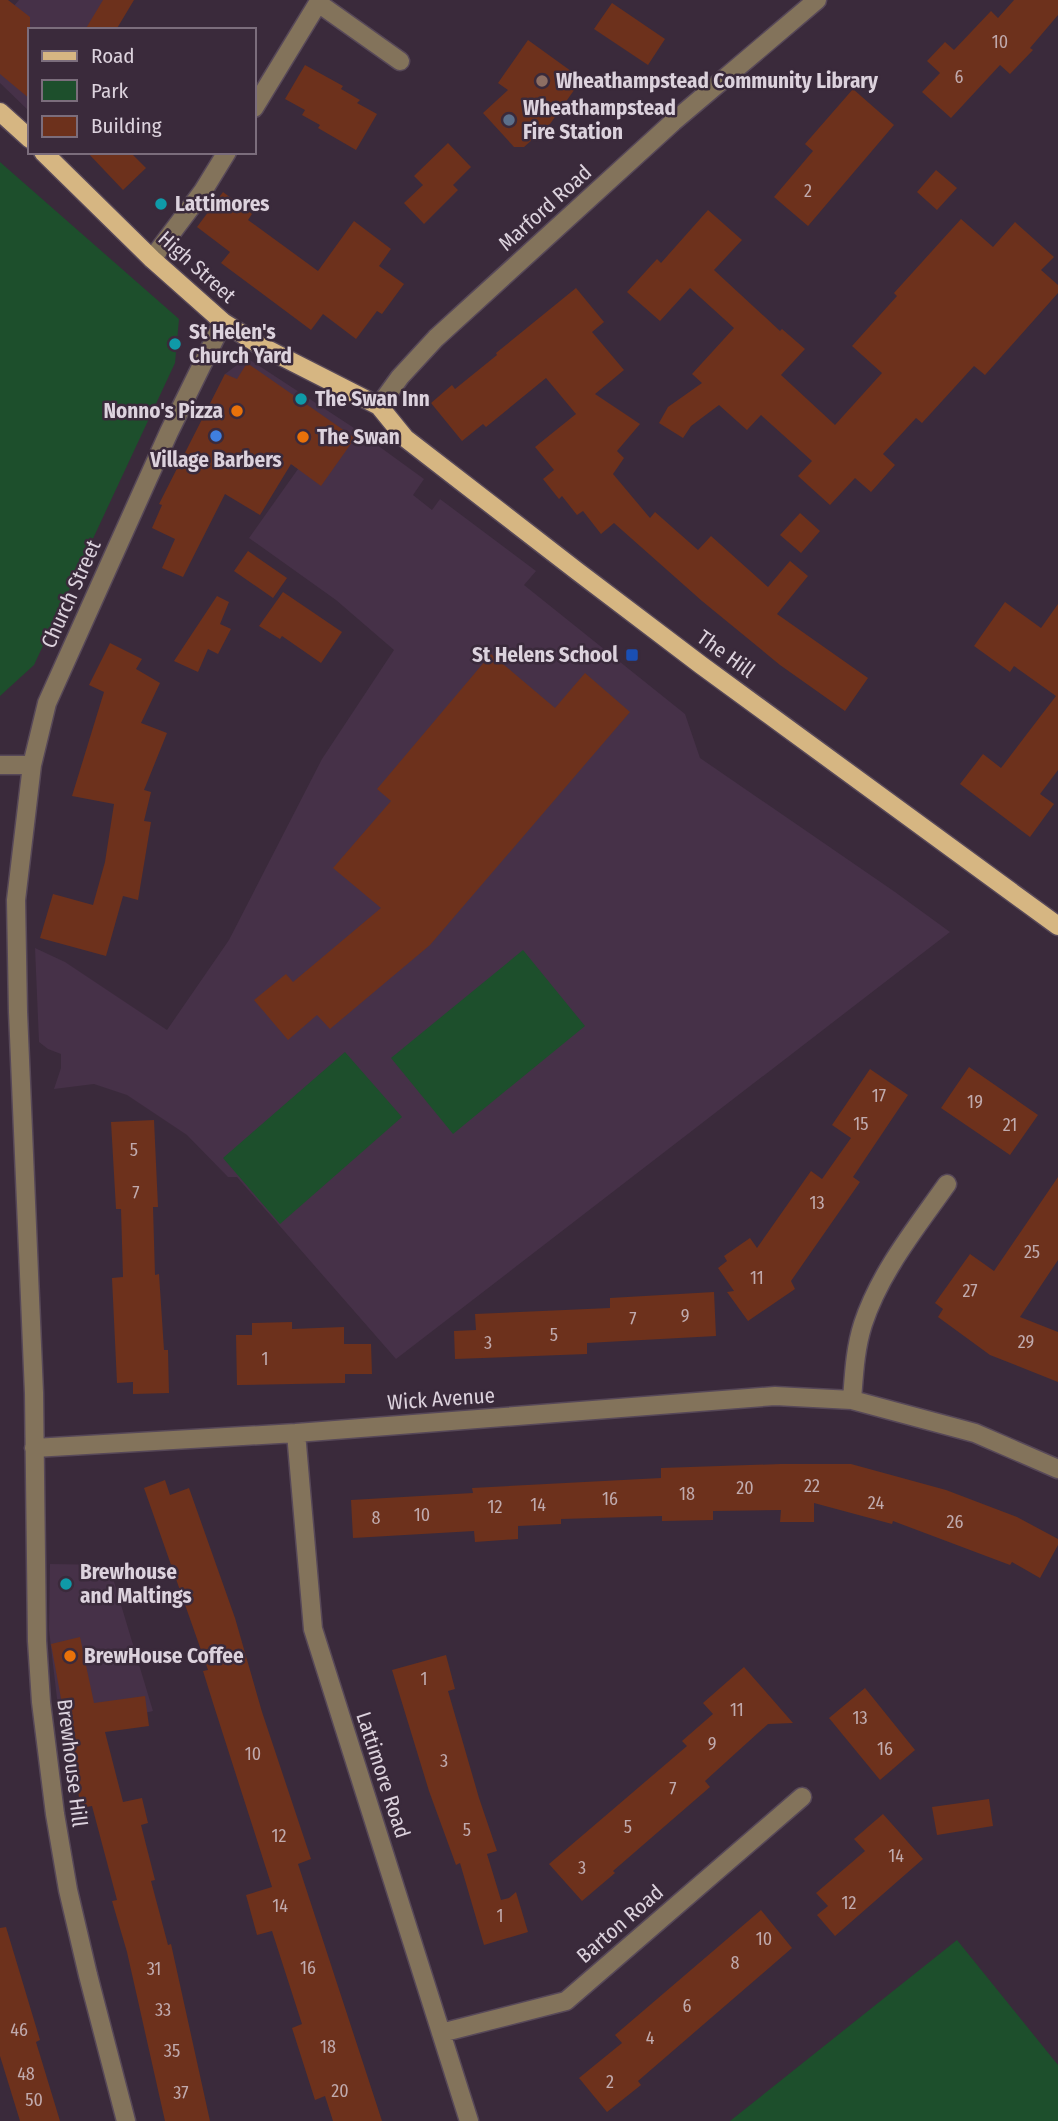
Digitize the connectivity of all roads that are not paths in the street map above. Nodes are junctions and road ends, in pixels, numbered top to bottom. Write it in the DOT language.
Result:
graph roads {
  1 [pos="817,0"];
  2 [pos="316,1"];
  3 [pos="400,61"];
  4 [pos="256,105"];
  5 [pos="0,112"];
  6 [pos="28,137"];
  7 [pos="45,154"];
  8 [pos="226,154"];
  9 [pos="152,259"];
  10 [pos="223,322"];
  11 [pos="379,405"];
  12 [pos="0,765"];
  13 [pos="32,765"];
  14 [pos="16,900"];
  15 [pos="1058,926"];
  16 [pos="947,1184"];
  17 [pos="852,1399"];
  18 [pos="296,1433"];
  19 [pos="34,1448"];
  20 [pos="1058,1469"];
  21 [pos="802,1797"];
  22 [pos="441,2034"];
  23 [pos="126,2121"];
  24 [pos="469,2121"];
  1 -- 11 [label="street, Marford Road"];
  2 -- 3 [label="street"];
  2 -- 4 [label="street"];
  5 -- 6 [label="main road"];
  7 -- 9 [label="main road, High Street"];
  8 -- 9 [label="street"];
  9 -- 10 [label="main road, High Street"];
  10 -- 11 [label="main road, High Street"];
  10 -- 13 [label="street, Church Street"];
  11 -- 15 [label="main road, The Hill"];
  12 -- 13 [label="street"];
  13 -- 14 [label="street, Church Street"];
  14 -- 19 [label="street, Brewhouse Hill"];
  16 -- 17 [label="street"];
  17 -- 18 [label="street, Wick Avenue"];
  17 -- 20 [label="street, Wick Avenue"];
  18 -- 19 [label="street, Wick Avenue"];
  18 -- 22 [label="street, Lattimore Road"];
  19 -- 23 [label="street, Brewhouse Hill"];
  21 -- 22 [label="street, Barton Road"];
  22 -- 24 [label="street, Lattimore Road"];
}
